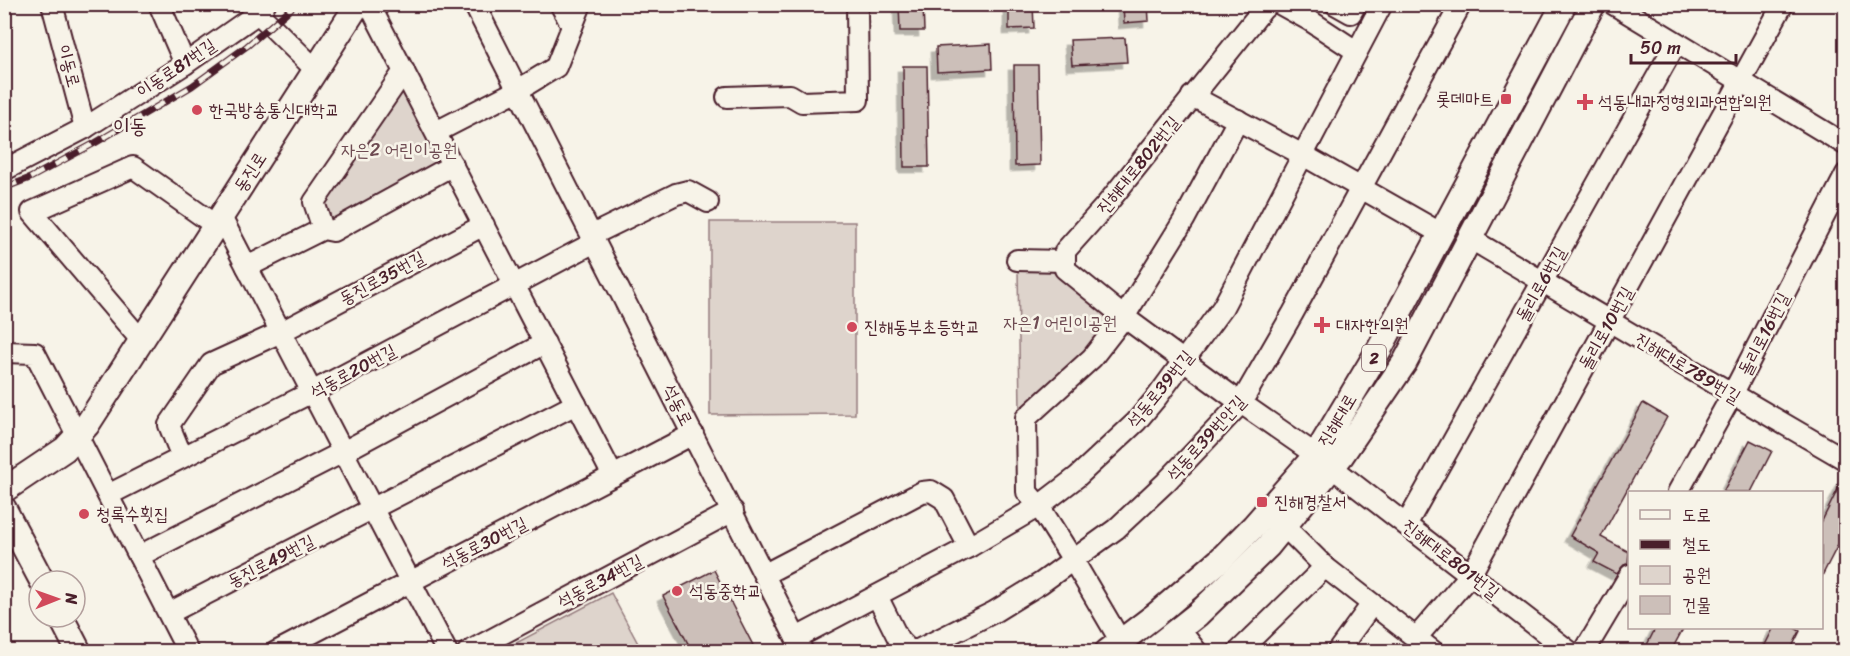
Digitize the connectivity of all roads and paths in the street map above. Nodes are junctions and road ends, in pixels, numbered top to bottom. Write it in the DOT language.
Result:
graph roads {
  1 [pos="52,4"];
  2 [pos="159,4"];
  3 [pos="358,4"];
  4 [pos="369,4"];
  5 [pos="474,4"];
  6 [pos="560,4"];
  7 [pos="581,4"];
  8 [pos="857,4"];
  9 [pos="1269,4"];
  10 [pos="1280,4"];
  11 [pos="1335,4"];
  12 [pos="1356,4"];
  13 [pos="1382,4"];
  14 [pos="1461,4"];
  15 [pos="1564,4"];
  16 [pos="1593,4"];
  17 [pos="1613,4"];
  18 [pos="1783,4"];
  19 [pos="259,7"];
  20 [pos="572,27"];
  21 [pos="1677,43"];
  22 [pos="1356,51"];
  23 [pos="185,64"];
  24 [pos="316,70"];
  25 [pos="404,71"];
  26 [pos="1741,82"];
  27 [pos="518,90"];
  28 [pos="1192,96"];
  29 [pos="727,97"];
  30 [pos="1238,120"];
  31 [pos="85,128"];
  32 [pos="436,132"];
  33 [pos="1845,145"];
  34 [pos="1303,155"];
  35 [pos="453,165"];
  36 [pos="4,170"];
  37 [pos="1845,174"];
  38 [pos="1361,188"];
  39 [pos="708,202"];
  40 [pos="218,221"];
  41 [pos="484,225"];
  42 [pos="323,229"];
  43 [pos="1442,234"];
  44 [pos="594,238"];
  45 [pos="1469,238"];
  46 [pos="1017,260"];
  47 [pos="1065,261"];
  48 [pos="247,267"];
  49 [pos="1543,281"];
  50 [pos="514,285"];
  51 [pos="1124,317"];
  52 [pos="1610,321"];
  53 [pos="281,332"];
  54 [pos="141,340"];
  55 [pos="544,343"];
  56 [pos="4,352"];
  57 [pos="1184,360"];
  58 [pos="312,392"];
  59 [pos="1732,395"];
  60 [pos="1241,403"];
  61 [pos="576,404"];
  62 [pos="693,434"];
  63 [pos="77,435"];
  64 [pos="343,452"];
  65 [pos="183,457"];
  66 [pos="1845,460"];
  67 [pos="1324,461"];
  68 [pos="614,476"];
  69 [pos="4,490"];
  70 [pos="1679,491"];
  71 [pos="108,495"];
  72 [pos="1039,506"];
  73 [pos="4,509"];
  74 [pos="374,509"];
  75 [pos="733,511"];
  76 [pos="1406,525"];
  77 [pos="1284,526"];
  78 [pos="969,547"];
  79 [pos="139,556"];
  80 [pos="1073,560"];
  81 [pos="1325,567"];
  82 [pos="36,569"];
  83 [pos="765,574"];
  84 [pos="1471,574"];
  85 [pos="1628,577"];
  86 [pos="411,581"];
  87 [pos="877,596"];
  88 [pos="1372,604"];
  89 [pos="169,613"];
  90 [pos="67,629"];
  91 [pos="1179,629"];
  92 [pos="1416,638"];
  93 [pos="800,645"];
  94 [pos="1114,646"];
  95 [pos="79,651"];
  96 [pos="188,651"];
  97 [pos="276,651"];
  98 [pos="447,651"];
  99 [pos="468,651"];
  100 [pos="1150,651"];
  101 [pos="1197,651"];
  102 [pos="1238,651"];
  103 [pos="1336,651"];
  104 [pos="1434,651"];
  105 [pos="1570,651"];
  106 [pos="1584,651"];
  1 -- 31 [label="street, 이동로"];
  2 -- 23 [label="street"];
  3 -- 24 [label="main road, 동진로"];
  4 -- 25 [label="street"];
  5 -- 27 [label="street, 석동로"];
  6 -- 20 [label="street"];
  7 -- 20 [label="street"];
  8 -- 29 [label="street"];
  9 -- 28 [label="street, 진해대로802번길"];
  10 -- 22 [label="street"];
  11 -- 12 [label="street"];
  13 -- 22 [label="street, 석동로39번길"];
  14 -- 38 [label="street, 석동로39번안길"];
  15 -- 43 [label="main road, 진해대로 / 2"];
  16 -- 45 [label="main road, 진해대로 / 2"];
  17 -- 21 [label="street"];
  18 -- 26 [label="street, 돌리로10번길"];
  19 -- 23 [label="street, 이동로81번길"];
  19 -- 24 [label="street"];
  20 -- 27 [label="street"];
  21 -- 26 [label="street"];
  21 -- 49 [label="street, 돌리로6번길"];
  22 -- 34 [label="street, 석동로39번길"];
  23 -- 31 [label="street, 이동로81번길"];
  24 -- 40 [label="main road, 동진로"];
  25 -- 32 [label="street"];
  25 -- 42 [label="street"];
  26 -- 33 [label="street"];
  26 -- 52 [label="street, 돌리로10번길"];
  27 -- 32 [label="street"];
  27 -- 44 [label="street, 석동로"];
  28 -- 30 [label="street"];
  28 -- 47 [label="street, 진해대로802번길"];
  30 -- 34 [label="street"];
  30 -- 51 [label="street"];
  31 -- 36 [label="street, 이동로81번길"];
  32 -- 35 [label="street"];
  34 -- 38 [label="street"];
  34 -- 57 [label="street, 석동로39번길"];
  35 -- 41 [label="street"];
  35 -- 42 [label="street"];
  37 -- 59 [label="street, 돌리로16번길"];
  38 -- 43 [label="street"];
  38 -- 60 [label="street, 석동로39번안길"];
  39 -- 44 [label="street"];
  40 -- 48 [label="street"];
  40 -- 54 [label="main road, 동진로"];
  40 -- 54 [label="street"];
  41 -- 50 [label="street"];
  41 -- 53 [label="street, 동진로35번길"];
  42 -- 48 [label="street"];
  43 -- 67 [label="main road, 진해대로 / 2"];
  44 -- 50 [label="street, 석동로20번길"];
  44 -- 62 [label="street, 석동로"];
  45 -- 49 [label="street, 진해대로789번길"];
  45 -- 67 [label="main road, 진해대로 / 2"];
  46 -- 47 [label="street"];
  47 -- 51 [label="street"];
  48 -- 53 [label="street"];
  49 -- 52 [label="street, 진해대로789번길"];
  49 -- 76 [label="street, 돌리로6번길"];
  50 -- 55 [label="street"];
  50 -- 58 [label="street, 석동로20번길"];
  51 -- 57 [label="street"];
  51 -- 72 [label="street"];
  52 -- 59 [label="street, 진해대로789번길"];
  52 -- 84 [label="street, 돌리로10번길"];
  53 -- 58 [label="street"];
  53 -- 65 [label="street"];
  54 -- 63 [label="main road, 동진로"];
  55 -- 61 [label="street"];
  55 -- 64 [label="street"];
  56 -- 63 [label="street"];
  57 -- 60 [label="street"];
  57 -- 72 [label="street, 석동로39번길"];
  58 -- 64 [label="street"];
  58 -- 65 [label="street, 석동로20번길"];
  59 -- 66 [label="street, 진해대로789번길"];
  59 -- 70 [label="street, 돌리로16번길"];
  60 -- 67 [label="street"];
  60 -- 80 [label="street, 석동로39번안길"];
  61 -- 68 [label="street"];
  61 -- 74 [label="street"];
  62 -- 68 [label="street, 석동로30번길"];
  62 -- 75 [label="street, 석동로"];
  63 -- 69 [label="main road, 동진로"];
  63 -- 71 [label="street"];
  64 -- 74 [label="street"];
  64 -- 79 [label="street"];
  65 -- 71 [label="street, 석동로20번길"];
  67 -- 76 [label="street, 진해대로801번길"];
  67 -- 77 [label="main road, 진해대로 / 2"];
  67 -- 94 [label="main road, 진해대로 / 2"];
  68 -- 86 [label="street, 석동로30번길"];
  71 -- 79 [label="street"];
  72 -- 78 [label="street, 석동로39번길"];
  72 -- 80 [label="street"];
  73 -- 82 [label="main road"];
  74 -- 86 [label="street"];
  74 -- 89 [label="street, 동진로49번길"];
  75 -- 83 [label="street, 석동로"];
  75 -- 99 [label="street, 석동로34번길"];
  76 -- 84 [label="street, 진해대로801번길"];
  77 -- 81 [label="street"];
  77 -- 91 [label="main road, 진해대로 / 2"];
  78 -- 83 [label="street"];
  78 -- 87 [label="street, 석동로39번길"];
  79 -- 89 [label="street"];
  80 -- 87 [label="street, 석동로39번안길"];
  80 -- 94 [label="street"];
  81 -- 88 [label="street"];
  81 -- 102 [label="street"];
  83 -- 93 [label="street, 석동로"];
  84 -- 92 [label="street, 돌리로10번길"];
  84 -- 105 [label="street, 진해대로801번길"];
  85 -- 106 [label="street"];
  86 -- 97 [label="street, 석동로30번길"];
  86 -- 98 [label="street"];
  87 -- 93 [label="street, 석동로39번길"];
  88 -- 92 [label="street"];
  88 -- 103 [label="street"];
  89 -- 96 [label="street"];
  90 -- 95 [label="main road"];
  91 -- 100 [label="main road, 진해대로 / 2"];
  91 -- 101 [label="street"];
  92 -- 104 [label="street"];
}
